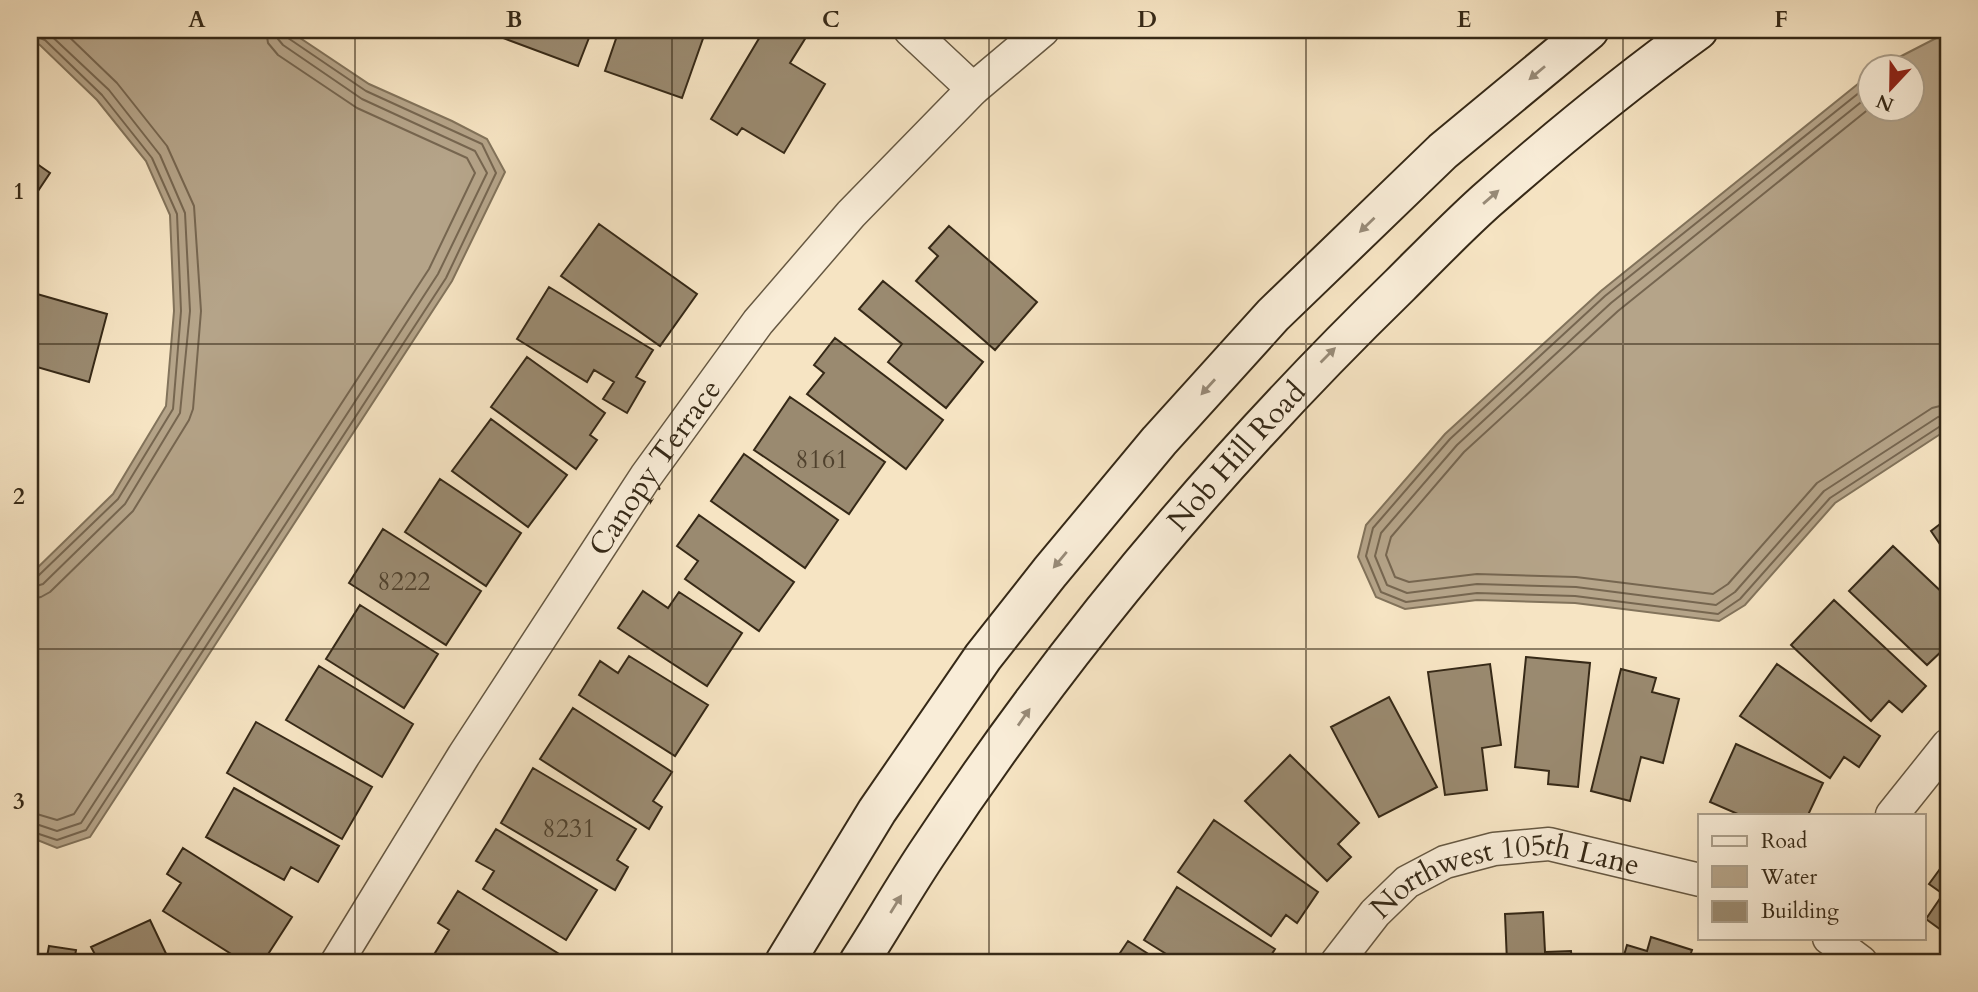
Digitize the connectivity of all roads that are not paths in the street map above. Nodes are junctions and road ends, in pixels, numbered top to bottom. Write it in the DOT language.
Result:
graph roads {
  1 [pos="910,30"];
  2 [pos="1043,30"];
  3 [pos="1589,30"];
  4 [pos="1698,30"];
  5 [pos="972,89"];
  6 [pos="1948,745"];
  7 [pos="1893,814"];
  8 [pos="1698,880"];
  9 [pos="1832,940"];
  10 [pos="337,962"];
  11 [pos="785,962"];
  12 [pos="859,962"];
  13 [pos="1337,962"];
  14 [pos="1861,962"];
  1 -- 5 [label="street"];
  2 -- 5 [label="street, Canopy Terrace"];
  3 -- 11 [label="main road, one-way"];
  12 -- 4 [label="main road, Nob Hill Road, one-way"];
  5 -- 10 [label="street, Canopy Terrace"];
  6 -- 7 [label="street"];
  8 -- 13 [label="street, Northwest 105th Lane"];
  9 -- 14 [label="street"];
}
